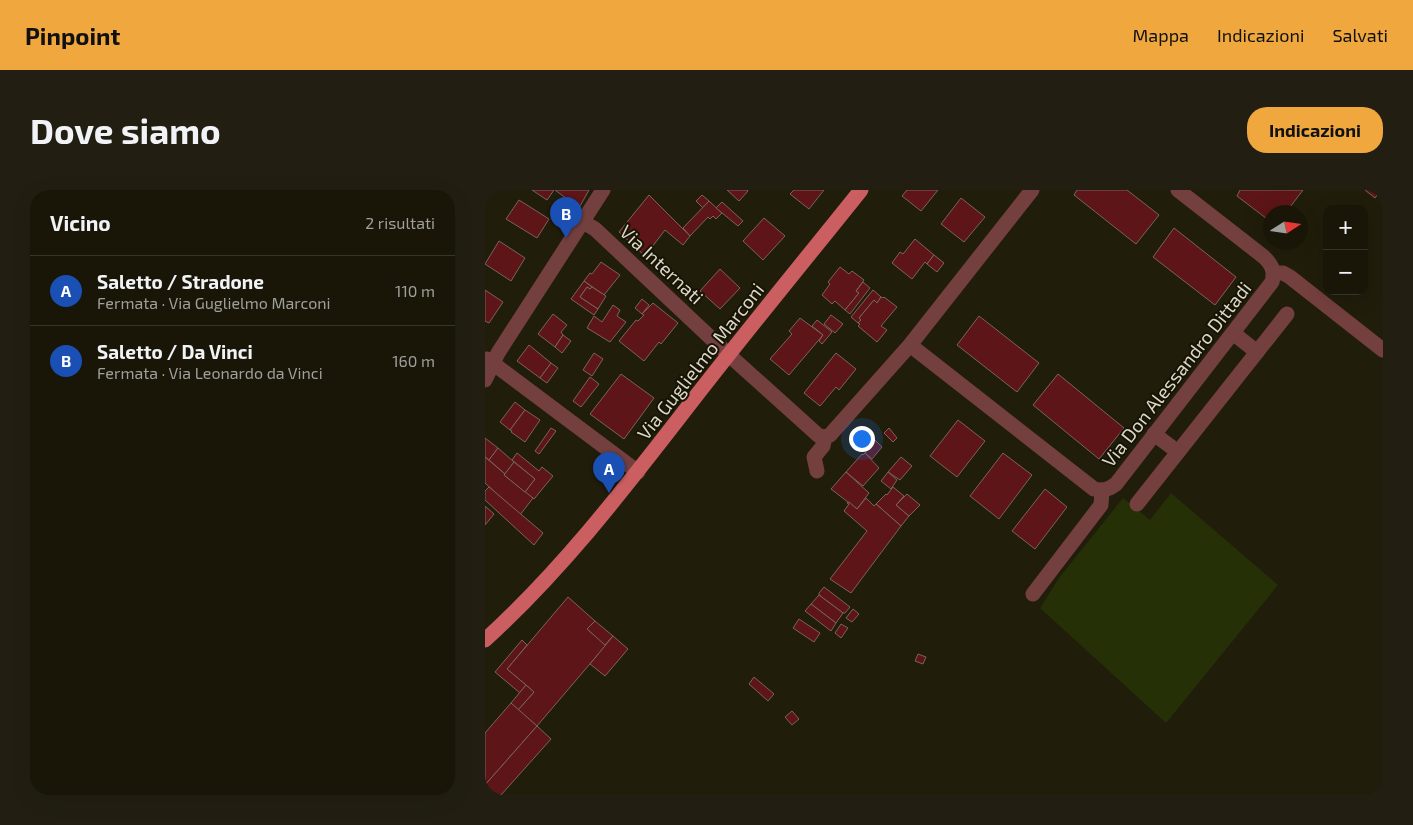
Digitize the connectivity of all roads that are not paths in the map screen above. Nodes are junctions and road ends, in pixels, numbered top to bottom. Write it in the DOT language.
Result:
graph roads {
  1 [pos="603,190"];
  2 [pos="861,190"];
  3 [pos="1032,190"];
  4 [pos="1177,190"];
  5 [pos="583,222"];
  6 [pos="1274,273"];
  7 [pos="1287,314"];
  8 [pos="1233,333"];
  9 [pos="910,345"];
  10 [pos="1383,350"];
  11 [pos="1257,352"];
  12 [pos="729,355"];
  13 [pos="489,361"];
  14 [pos="485,380"];
  15 [pos="1154,434"];
  16 [pos="825,437"];
  17 [pos="1178,452"];
  18 [pos="817,471"];
  19 [pos="638,472"];
  20 [pos="1102,490"];
  21 [pos="1137,504"];
  22 [pos="1033,594"];
  23 [pos="485,640"];
  1 -- 5 [label="street"];
  2 -- 12 [label="main road, Via Guglielmo Marconi"];
  3 -- 9 [label="street"];
  4 -- 6 [label="street"];
  5 -- 12 [label="street, Via Internati"];
  5 -- 13 [label="street"];
  6 -- 8 [label="street, Via Don Alessandro Dittadi"];
  6 -- 10 [label="street"];
  7 -- 11 [label="street"];
  8 -- 11 [label="street"];
  8 -- 15 [label="street, Via Don Alessandro Dittadi"];
  9 -- 16 [label="street"];
  9 -- 20 [label="street, Via Don Alessandro Dittadi"];
  11 -- 17 [label="street"];
  12 -- 16 [label="street, Via Internati"];
  12 -- 19 [label="main road, Via Guglielmo Marconi"];
  13 -- 14 [label="street"];
  13 -- 19 [label="street"];
  15 -- 17 [label="street"];
  15 -- 20 [label="street, Via Don Alessandro Dittadi"];
  16 -- 18 [label="street"];
  17 -- 21 [label="street"];
  19 -- 23 [label="main road, Via Guglielmo Marconi"];
  20 -- 22 [label="street"];
}
